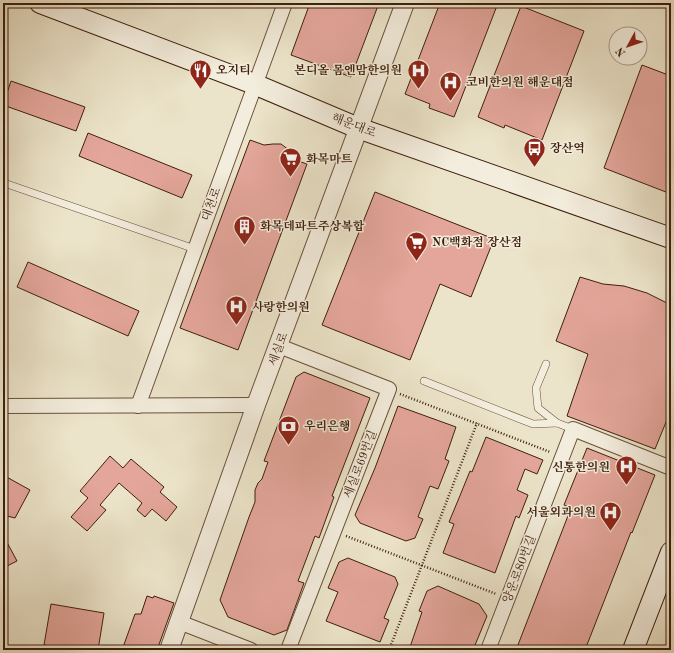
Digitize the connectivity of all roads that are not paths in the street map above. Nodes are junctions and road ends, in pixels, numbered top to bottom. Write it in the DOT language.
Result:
graph roads {
  1 [pos="40,3"];
  2 [pos="285,3"];
  3 [pos="405,3"];
  4 [pos="254,84"];
  5 [pos="358,128"];
  6 [pos="3,186"];
  7 [pos="671,238"];
  8 [pos="195,249"];
  9 [pos="279,346"];
  10 [pos="546,364"];
  11 [pos="424,381"];
  12 [pos="256,405"];
  13 [pos="3,406"];
  14 [pos="138,406"];
  15 [pos="557,423"];
  16 [pos="573,429"];
  17 [pos="671,468"];
  18 [pos="671,552"];
  19 [pos="179,622"];
  20 [pos="169,650"];
  21 [pos="251,650"];
  22 [pos="288,650"];
  23 [pos="488,650"];
  24 [pos="633,650"];
  1 -- 4 [label="main road, 해운대로"];
  2 -- 4 [label="street, 대천로"];
  3 -- 5 [label="street, 세실로"];
  4 -- 5 [label="main road, 해운대로"];
  4 -- 8 [label="street, 대천로"];
  5 -- 7 [label="main road, 해운대로"];
  5 -- 9 [label="street, 세실로"];
  6 -- 8 [label="lane"];
  8 -- 14 [label="street, 대천로"];
  9 -- 12 [label="street, 세실로"];
  9 -- 22 [label="street, 세실로69번길"];
  10 -- 15 [label="lane"];
  11 -- 15 [label="lane"];
  12 -- 14 [label="street"];
  12 -- 19 [label="street, 세실로"];
  13 -- 14 [label="street"];
  15 -- 16 [label="lane"];
  16 -- 17 [label="street"];
  16 -- 23 [label="street, 양운로80번길"];
  18 -- 24 [label="main road"];
  19 -- 20 [label="street, 세실로"];
  19 -- 21 [label="street"];
}
